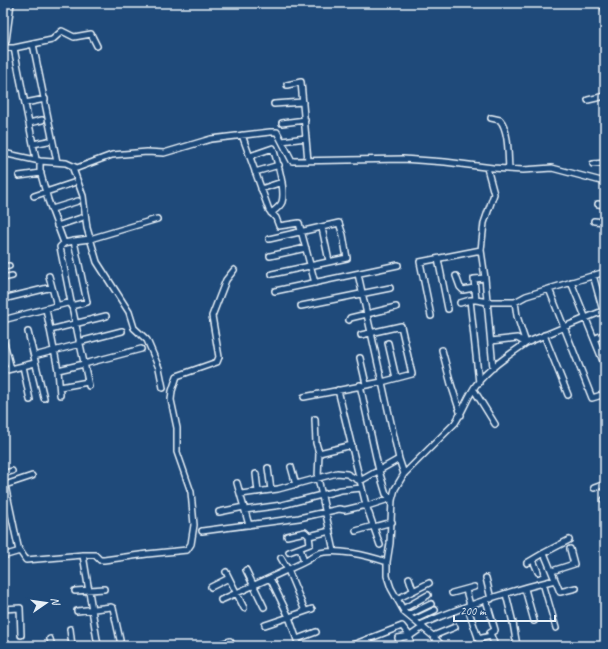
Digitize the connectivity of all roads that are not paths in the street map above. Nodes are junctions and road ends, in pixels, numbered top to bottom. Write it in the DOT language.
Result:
graph roads {
  1 [pos="11,3"];
  2 [pos="603,3"];
  3 [pos="605,11"];
  4 [pos="33,44"];
  5 [pos="97,46"];
  6 [pos="3,47"];
  7 [pos="14,48"];
  8 [pos="287,85"];
  9 [pos="605,96"];
  10 [pos="45,99"];
  11 [pos="588,100"];
  12 [pos="303,102"];
  13 [pos="25,103"];
  14 [pos="274,104"];
  15 [pos="491,118"];
  16 [pos="42,120"];
  17 [pos="304,120"];
  18 [pos="29,122"];
  19 [pos="282,123"];
  20 [pos="242,136"];
  21 [pos="306,138"];
  22 [pos="48,141"];
  23 [pos="282,141"];
  24 [pos="33,144"];
  25 [pos="3,153"];
  26 [pos="250,156"];
  27 [pos="38,160"];
  28 [pos="308,161"];
  29 [pos="57,162"];
  30 [pos="605,163"];
  31 [pos="593,164"];
  32 [pos="279,165"];
  33 [pos="72,166"];
  34 [pos="487,168"];
  35 [pos="509,169"];
  36 [pos="255,172"];
  37 [pos="41,173"];
  38 [pos="18,176"];
  39 [pos="282,182"];
  40 [pos="605,182"];
  41 [pos="73,184"];
  42 [pos="261,189"];
  43 [pos="46,192"];
  44 [pos="34,196"];
  45 [pos="78,201"];
  46 [pos="598,204"];
  47 [pos="605,205"];
  48 [pos="52,210"];
  49 [pos="271,214"];
  50 [pos="81,218"];
  51 [pos="157,219"];
  52 [pos="594,221"];
  53 [pos="605,222"];
  54 [pos="57,226"];
  55 [pos="322,228"];
  56 [pos="302,232"];
  57 [pos="90,239"];
  58 [pos="269,239"];
  59 [pos="74,241"];
  60 [pos="64,243"];
  61 [pos="306,248"];
  62 [pos="481,250"];
  63 [pos="270,256"];
  64 [pos="438,259"];
  65 [pos="329,261"];
  66 [pos="310,265"];
  67 [pos="398,265"];
  68 [pos="234,270"];
  69 [pos="605,272"];
  70 [pos="272,274"];
  71 [pos="358,274"];
  72 [pos="593,275"];
  73 [pos="12,276"];
  74 [pos="49,276"];
  75 [pos="456,276"];
  76 [pos="3,278"];
  77 [pos="485,278"];
  78 [pos="571,282"];
  79 [pos="315,283"];
  80 [pos="52,288"];
  81 [pos="390,288"];
  82 [pos="474,288"];
  83 [pos="549,289"];
  84 [pos="275,291"];
  85 [pos="329,292"];
  86 [pos="362,293"];
  87 [pos="3,299"];
  88 [pos="330,299"];
  89 [pos="473,300"];
  90 [pos="460,302"];
  91 [pos="488,302"];
  92 [pos="516,302"];
  93 [pos="71,304"];
  94 [pos="57,306"];
  95 [pos="301,306"];
  96 [pos="396,307"];
  97 [pos="46,309"];
  98 [pos="448,309"];
  99 [pos="604,310"];
  100 [pos="367,314"];
  101 [pos="106,316"];
  102 [pos="431,316"];
  103 [pos="585,318"];
  104 [pos="3,320"];
  105 [pos="349,320"];
  106 [pos="75,324"];
  107 [pos="564,327"];
  108 [pos="50,330"];
  109 [pos="122,331"];
  110 [pos="28,332"];
  111 [pos="371,333"];
  112 [pos="605,334"];
  113 [pos="361,335"];
  114 [pos="544,335"];
  115 [pos="594,338"];
  116 [pos="3,339"];
  117 [pos="491,341"];
  118 [pos="79,343"];
  119 [pos="388,343"];
  120 [pos="526,343"];
  121 [pos="141,349"];
  122 [pos="442,350"];
  123 [pos="55,351"];
  124 [pos="34,356"];
  125 [pos="360,358"];
  126 [pos="35,363"];
  127 [pos="84,364"];
  128 [pos="22,366"];
  129 [pos="605,366"];
  130 [pos="493,368"];
  131 [pos="11,369"];
  132 [pos="58,370"];
  133 [pos="3,371"];
  134 [pos="396,378"];
  135 [pos="382,382"];
  136 [pos="479,383"];
  137 [pos="363,385"];
  138 [pos="60,387"];
  139 [pos="163,388"];
  140 [pos="338,390"];
  141 [pos="474,390"];
  142 [pos="605,394"];
  143 [pos="60,395"];
  144 [pos="568,395"];
  145 [pos="304,397"];
  146 [pos="44,398"];
  147 [pos="30,400"];
  148 [pos="461,415"];
  149 [pos="315,419"];
  150 [pos="495,424"];
  151 [pos="316,443"];
  152 [pos="352,445"];
  153 [pos="326,451"];
  154 [pos="319,453"];
  155 [pos="399,459"];
  156 [pos="291,467"];
  157 [pos="268,468"];
  158 [pos="12,471"];
  159 [pos="379,471"];
  160 [pos="3,474"];
  161 [pos="256,474"];
  162 [pos="404,474"];
  163 [pos="32,476"];
  164 [pos="318,478"];
  165 [pos="360,481"];
  166 [pos="237,483"];
  167 [pos="605,484"];
  168 [pos="296,485"];
  169 [pos="362,488"];
  170 [pos="594,488"];
  171 [pos="272,490"];
  172 [pos="258,492"];
  173 [pos="241,494"];
  174 [pos="322,494"];
  175 [pos="391,500"];
  176 [pos="367,506"];
  177 [pos="245,509"];
  178 [pos="218,512"];
  179 [pos="326,512"];
  180 [pos="392,522"];
  181 [pos="249,524"];
  182 [pos="374,527"];
  183 [pos="202,531"];
  184 [pos="330,531"];
  185 [pos="356,531"];
  186 [pos="287,536"];
  187 [pos="309,536"];
  188 [pos="569,540"];
  189 [pos="380,545"];
  190 [pos="300,548"];
  191 [pos="570,549"];
  192 [pos="19,551"];
  193 [pos="334,551"];
  194 [pos="289,552"];
  195 [pos="544,554"];
  196 [pos="83,555"];
  197 [pos="3,556"];
  198 [pos="281,558"];
  199 [pos="533,560"];
  200 [pos="304,562"];
  201 [pos="387,562"];
  202 [pos="527,563"];
  203 [pos="246,570"];
  204 [pos="288,570"];
  205 [pos="552,571"];
  206 [pos="538,572"];
  207 [pos="270,578"];
  208 [pos="410,578"];
  209 [pos="486,578"];
  210 [pos="555,580"];
  211 [pos="429,583"];
  212 [pos="543,583"];
  213 [pos="254,585"];
  214 [pos="211,587"];
  215 [pos="474,587"];
  216 [pos="525,588"];
  217 [pos="576,588"];
  218 [pos="104,589"];
  219 [pos="88,590"];
  220 [pos="413,590"];
  221 [pos="466,590"];
  222 [pos="75,591"];
  223 [pos="237,593"];
  224 [pos="452,593"];
  225 [pos="406,594"];
  226 [pos="506,594"];
  227 [pos="428,595"];
  228 [pos="397,599"];
  229 [pos="221,600"];
  230 [pos="489,600"];
  231 [pos="411,604"];
  232 [pos="431,604"];
  233 [pos="469,605"];
  234 [pos="264,607"];
  235 [pos="244,608"];
  236 [pos="3,609"];
  237 [pos="91,609"];
  238 [pos="403,609"];
  239 [pos="312,610"];
  240 [pos="435,610"];
  241 [pos="77,611"];
  242 [pos="305,612"];
  243 [pos="408,615"];
  244 [pos="289,617"];
  245 [pos="414,620"];
  246 [pos="534,621"];
  247 [pos="264,625"];
  248 [pos="422,626"];
  249 [pos="455,626"];
  250 [pos="556,628"];
  251 [pos="70,629"];
  252 [pos="384,629"];
  253 [pos="316,632"];
  254 [pos="3,633"];
  255 [pos="21,635"];
  256 [pos="379,635"];
  257 [pos="433,636"];
  258 [pos="491,636"];
  259 [pos="50,639"];
  260 [pos="296,639"];
  261 [pos="368,639"];
  262 [pos="478,639"];
  263 [pos="120,640"];
  264 [pos="410,640"];
  265 [pos="4,646"];
  266 [pos="52,646"];
  267 [pos="72,646"];
  268 [pos="98,646"];
  269 [pos="212,646"];
  270 [pos="233,646"];
  271 [pos="299,646"];
  272 [pos="350,646"];
  273 [pos="371,646"];
  274 [pos="397,646"];
  275 [pos="440,646"];
  276 [pos="481,646"];
  277 [pos="495,646"];
  278 [pos="517,646"];
  1 -- 6 [label="street"];
  2 -- 3 [label="street"];
  4 -- 5 [label="street"];
  4 -- 7 [label="street"];
  4 -- 10 [label="street"];
  6 -- 7 [label="street"];
  7 -- 13 [label="street"];
  8 -- 12 [label="street"];
  9 -- 11 [label="street"];
  10 -- 13 [label="street"];
  10 -- 29 [label="street"];
  12 -- 14 [label="street"];
  12 -- 17 [label="street"];
  13 -- 18 [label="street"];
  15 -- 35 [label="street"];
  16 -- 18 [label="street"];
  17 -- 19 [label="street"];
  17 -- 21 [label="street"];
  18 -- 24 [label="street"];
  20 -- 23 [label="street"];
  20 -- 26 [label="street"];
  20 -- 33 [label="street"];
  21 -- 23 [label="street"];
  21 -- 28 [label="street"];
  22 -- 24 [label="street"];
  23 -- 28 [label="street"];
  24 -- 27 [label="street"];
  25 -- 27 [label="street"];
  26 -- 32 [label="street"];
  26 -- 36 [label="street"];
  27 -- 29 [label="street"];
  27 -- 37 [label="street"];
  28 -- 34 [label="street"];
  29 -- 33 [label="street"];
  30 -- 31 [label="street"];
  32 -- 36 [label="street"];
  32 -- 39 [label="street"];
  33 -- 57 [label="street"];
  34 -- 35 [label="street"];
  34 -- 62 [label="street"];
  35 -- 40 [label="street"];
  36 -- 42 [label="street"];
  37 -- 38 [label="street"];
  37 -- 43 [label="street"];
  39 -- 42 [label="street"];
  39 -- 49 [label="street"];
  41 -- 43 [label="street"];
  42 -- 49 [label="street"];
  43 -- 44 [label="street"];
  43 -- 48 [label="street"];
  45 -- 48 [label="street"];
  46 -- 47 [label="street"];
  48 -- 54 [label="street"];
  49 -- 56 [label="street"];
  50 -- 54 [label="street"];
  51 -- 57 [label="street"];
  52 -- 53 [label="street"];
  54 -- 60 [label="street"];
  55 -- 56 [label="street"];
  55 -- 65 [label="street"];
  55 -- 65 [label="street"];
  56 -- 58 [label="street"];
  56 -- 61 [label="street"];
  57 -- 59 [label="street"];
  57 -- 139 [label="street"];
  59 -- 60 [label="street"];
  59 -- 93 [label="street"];
  60 -- 93 [label="street"];
  61 -- 63 [label="street"];
  61 -- 66 [label="street"];
  62 -- 64 [label="street"];
  62 -- 77 [label="street"];
  64 -- 98 [label="street"];
  64 -- 102 [label="street"];
  65 -- 66 [label="street"];
  66 -- 70 [label="street"];
  66 -- 79 [label="street"];
  67 -- 71 [label="street"];
  68 -- 196 [label="street"];
  69 -- 72 [label="street"];
  71 -- 79 [label="street"];
  71 -- 86 [label="street"];
  72 -- 78 [label="street"];
  72 -- 99 [label="street"];
  73 -- 76 [label="street"];
  74 -- 80 [label="street"];
  75 -- 82 [label="street"];
  77 -- 82 [label="street"];
  77 -- 91 [label="street"];
  78 -- 83 [label="street"];
  78 -- 103 [label="street"];
  79 -- 84 [label="street"];
  80 -- 87 [label="street"];
  80 -- 94 [label="street"];
  81 -- 86 [label="street"];
  82 -- 89 [label="street"];
  83 -- 92 [label="street"];
  83 -- 107 [label="street"];
  85 -- 88 [label="street"];
  86 -- 88 [label="street"];
  86 -- 100 [label="street"];
  88 -- 95 [label="street"];
  89 -- 90 [label="street"];
  89 -- 91 [label="street"];
  89 -- 136 [label="street"];
  91 -- 92 [label="street"];
  91 -- 117 [label="street"];
  92 -- 120 [label="street"];
  93 -- 94 [label="street"];
  93 -- 106 [label="street"];
  94 -- 97 [label="street"];
  96 -- 100 [label="street"];
  97 -- 104 [label="street"];
  97 -- 108 [label="street"];
  99 -- 103 [label="street"];
  100 -- 105 [label="street"];
  100 -- 111 [label="street"];
  101 -- 106 [label="street"];
  103 -- 107 [label="street"];
  103 -- 115 [label="street"];
  106 -- 108 [label="street"];
  106 -- 118 [label="street"];
  107 -- 114 [label="street"];
  107 -- 142 [label="street"];
  108 -- 123 [label="street"];
  109 -- 118 [label="street"];
  110 -- 124 [label="street"];
  111 -- 113 [label="street"];
  111 -- 134 [label="street"];
  111 -- 135 [label="street"];
  112 -- 115 [label="street"];
  114 -- 120 [label="street"];
  114 -- 144 [label="street"];
  115 -- 129 [label="street"];
  116 -- 131 [label="street"];
  117 -- 120 [label="street"];
  117 -- 130 [label="street"];
  118 -- 123 [label="street"];
  118 -- 127 [label="street"];
  119 -- 134 [label="street"];
  120 -- 130 [label="street"];
  121 -- 127 [label="street"];
  122 -- 148 [label="street"];
  123 -- 124 [label="street"];
  123 -- 132 [label="street"];
  124 -- 126 [label="street"];
  125 -- 137 [label="street"];
  126 -- 128 [label="street"];
  126 -- 146 [label="street"];
  127 -- 132 [label="street"];
  127 -- 138 [label="street"];
  128 -- 131 [label="street"];
  128 -- 147 [label="street"];
  130 -- 136 [label="street"];
  131 -- 133 [label="street"];
  132 -- 138 [label="street"];
  134 -- 135 [label="street"];
  135 -- 137 [label="street"];
  135 -- 155 [label="street"];
  136 -- 141 [label="street"];
  137 -- 140 [label="street"];
  137 -- 159 [label="street"];
  138 -- 143 [label="street"];
  140 -- 145 [label="street"];
  140 -- 152 [label="street"];
  141 -- 148 [label="street"];
  141 -- 150 [label="street"];
  148 -- 162 [label="street"];
  149 -- 151 [label="street"];
  151 -- 153 [label="street"];
  151 -- 154 [label="street"];
  152 -- 153 [label="street"];
  152 -- 165 [label="street"];
  153 -- 154 [label="street"];
  154 -- 164 [label="street"];
  155 -- 159 [label="street"];
  155 -- 162 [label="street"];
  156 -- 168 [label="street"];
  157 -- 171 [label="street"];
  158 -- 160 [label="street"];
  159 -- 165 [label="street"];
  159 -- 175 [label="street"];
  161 -- 172 [label="street"];
  162 -- 175 [label="street"];
  163 -- 192 [label="street"];
  164 -- 165 [label="street"];
  164 -- 168 [label="street"];
  164 -- 174 [label="street"];
  165 -- 169 [label="street"];
  166 -- 173 [label="street"];
  167 -- 170 [label="street"];
  168 -- 171 [label="street"];
  169 -- 174 [label="street"];
  169 -- 176 [label="street"];
  171 -- 172 [label="street"];
  172 -- 173 [label="street"];
  173 -- 177 [label="street"];
  174 -- 177 [label="street"];
  174 -- 179 [label="street"];
  175 -- 176 [label="street"];
  175 -- 180 [label="street"];
  176 -- 179 [label="street"];
  176 -- 182 [label="street"];
  177 -- 178 [label="street"];
  177 -- 181 [label="street"];
  179 -- 181 [label="street"];
  179 -- 184 [label="street"];
  180 -- 182 [label="street"];
  180 -- 201 [label="street"];
  181 -- 183 [label="street"];
  182 -- 185 [label="street"];
  182 -- 189 [label="street"];
  184 -- 187 [label="street"];
  184 -- 193 [label="street"];
  186 -- 187 [label="street"];
  187 -- 190 [label="street"];
  188 -- 195 [label="street"];
  190 -- 194 [label="street"];
  190 -- 200 [label="street"];
  191 -- 205 [label="street"];
  192 -- 196 [label="street"];
  192 -- 197 [label="street"];
  193 -- 200 [label="street"];
  193 -- 201 [label="street"];
  195 -- 199 [label="street"];
  195 -- 205 [label="street"];
  196 -- 219 [label="street"];
  198 -- 204 [label="street"];
  199 -- 202 [label="street"];
  199 -- 206 [label="street"];
  200 -- 204 [label="street"];
  201 -- 228 [label="street"];
  203 -- 213 [label="street"];
  204 -- 207 [label="street"];
  204 -- 242 [label="street"];
  205 -- 210 [label="street"];
  207 -- 213 [label="street"];
  207 -- 244 [label="street"];
  208 -- 220 [label="street"];
  209 -- 230 [label="street"];
  210 -- 212 [label="street"];
  210 -- 217 [label="street"];
  211 -- 220 [label="street"];
  212 -- 216 [label="street"];
  212 -- 250 [label="street"];
  213 -- 223 [label="street"];
  213 -- 234 [label="street"];
  214 -- 223 [label="street"];
  215 -- 221 [label="street"];
  216 -- 226 [label="street"];
  216 -- 246 [label="street"];
  218 -- 219 [label="street"];
  219 -- 222 [label="street"];
  219 -- 237 [label="street"];
  220 -- 225 [label="street"];
  221 -- 224 [label="street"];
  221 -- 233 [label="street"];
  223 -- 229 [label="street"];
  223 -- 235 [label="street"];
  225 -- 228 [label="street"];
  225 -- 231 [label="street"];
  226 -- 230 [label="street"];
  226 -- 278 [label="street"];
  227 -- 231 [label="street"];
  228 -- 238 [label="street"];
  230 -- 233 [label="street"];
  230 -- 258 [label="street"];
  231 -- 238 [label="street"];
  232 -- 243 [label="street"];
  233 -- 248 [label="street"];
  233 -- 262 [label="street"];
  236 -- 255 [label="street"];
  237 -- 241 [label="street"];
  237 -- 263 [label="street"];
  237 -- 268 [label="street"];
  238 -- 243 [label="street"];
  239 -- 242 [label="street"];
  240 -- 245 [label="street"];
  242 -- 244 [label="street"];
  243 -- 245 [label="street"];
  244 -- 247 [label="street"];
  244 -- 260 [label="street"];
  245 -- 248 [label="street"];
  248 -- 257 [label="street"];
  248 -- 264 [label="street"];
  249 -- 257 [label="street"];
  251 -- 267 [label="street"];
  252 -- 256 [label="street"];
  253 -- 260 [label="street"];
  254 -- 265 [label="street"];
  256 -- 261 [label="street"];
  256 -- 264 [label="street"];
  257 -- 275 [label="street"];
  258 -- 262 [label="street"];
  258 -- 277 [label="street"];
  259 -- 266 [label="street"];
  260 -- 271 [label="street"];
  261 -- 272 [label="street"];
  261 -- 273 [label="street"];
  262 -- 276 [label="street"];
  264 -- 274 [label="street"];
  269 -- 270 [label="street"];
}
